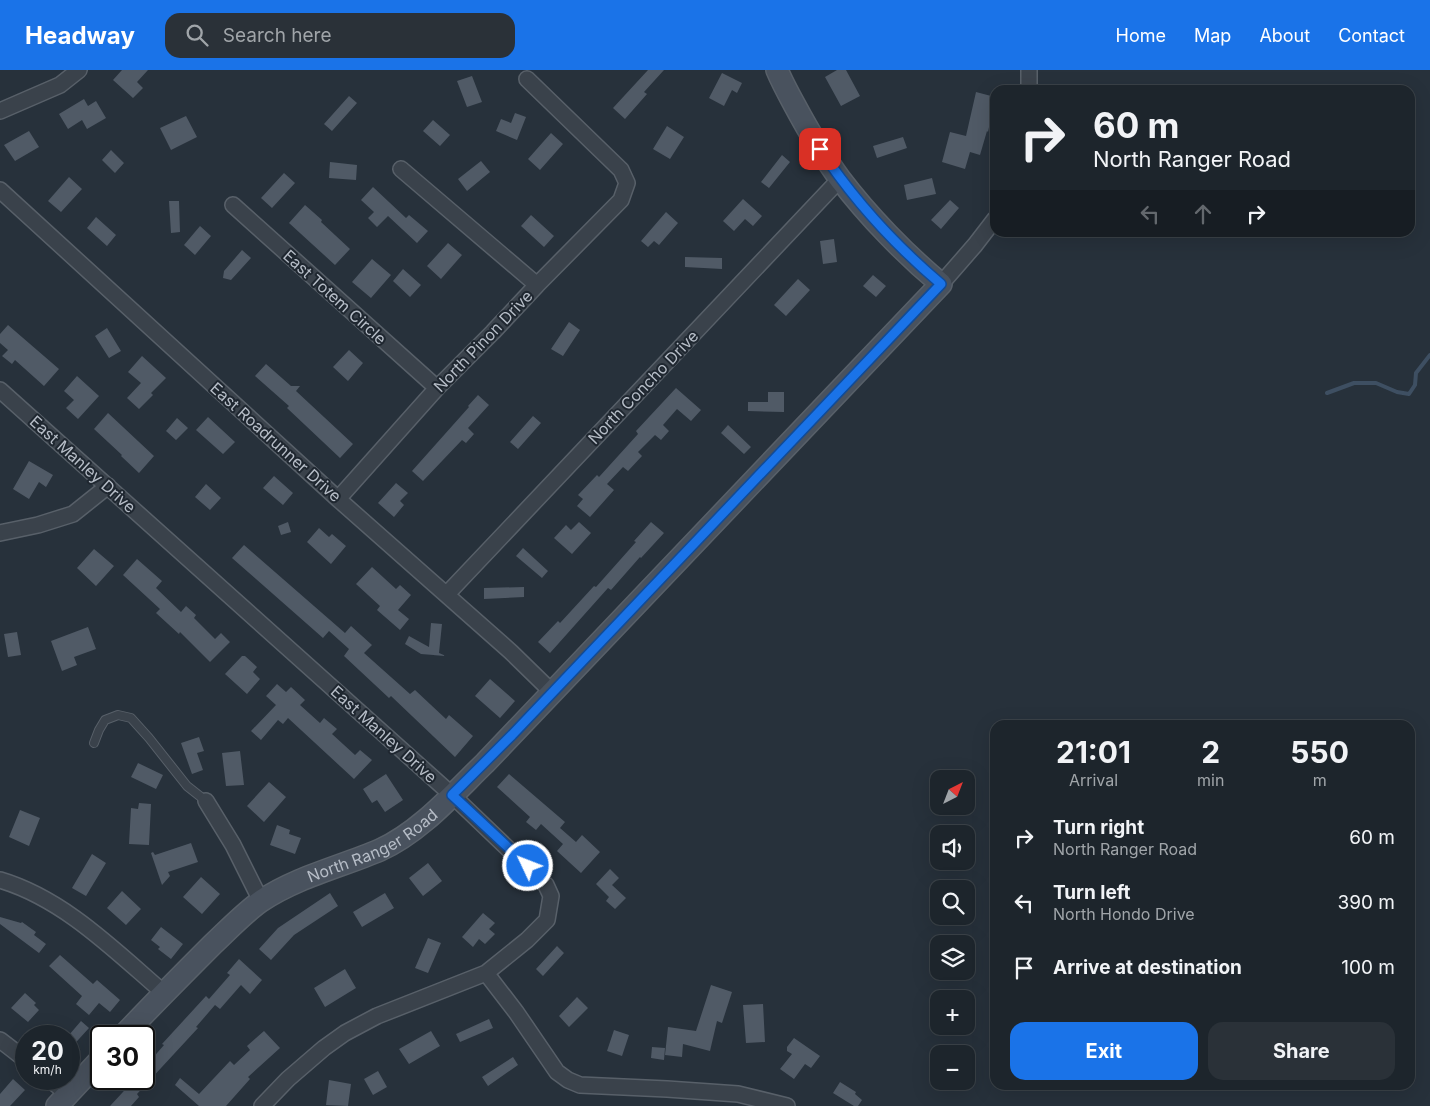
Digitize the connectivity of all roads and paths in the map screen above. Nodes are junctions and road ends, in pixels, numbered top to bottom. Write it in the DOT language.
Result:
graph roads {
  1 [pos="79,70"];
  2 [pos="777,70"];
  3 [pos="1029,70"];
  4 [pos="527,79"];
  5 [pos="1029,85"];
  6 [pos="0,111"];
  7 [pos="401,168"];
  8 [pos="840,179"];
  9 [pos="0,190"];
  10 [pos="233,205"];
  11 [pos="990,226"];
  12 [pos="941,284"];
  13 [pos="537,285"];
  14 [pos="437,388"];
  15 [pos="0,390"];
  16 [pos="108,486"];
  17 [pos="338,499"];
  18 [pos="0,533"];
  19 [pos="447,594"];
  20 [pos="552,692"];
  21 [pos="94,743"];
  22 [pos="452,795"];
  23 [pos="206,801"];
  24 [pos="0,880"];
  25 [pos="261,901"];
  26 [pos="486,973"];
  27 [pos="164,993"];
  28 [pos="133,1025"];
  29 [pos="0,1040"];
  30 [pos="15,1052"];
  31 [pos="90,1071"];
  32 [pos="62,1100"];
  33 [pos="262,1106"];
  34 [pos="787,1106"];
  1 -- 6 [label="street"];
  2 -- 8 [label="street"];
  3 -- 5 [label="street"];
  4 -- 13 [label="street, North Pinon Drive"];
  7 -- 13 [label="street"];
  8 -- 12 [label="street"];
  8 -- 19 [label="street, North Concho Drive"];
  9 -- 17 [label="street, East Roadrunner Drive"];
  10 -- 14 [label="street, East Totem Circle"];
  11 -- 12 [label="street, North Ranger Road"];
  12 -- 20 [label="street, North Ranger Road"];
  13 -- 14 [label="street, North Pinon Drive"];
  14 -- 17 [label="street, North Pinon Drive"];
  15 -- 16 [label="street, East Manley Drive"];
  16 -- 18 [label="street"];
  16 -- 22 [label="street, East Manley Drive"];
  17 -- 19 [label="street, East Roadrunner Drive"];
  19 -- 20 [label="street, East Roadrunner Drive"];
  20 -- 22 [label="street, North Ranger Road"];
  21 -- 23 [label="lane"];
  22 -- 25 [label="street, North Ranger Road"];
  22 -- 26 [label="street, East Manley Drive"];
  23 -- 25 [label="street"];
  24 -- 27 [label="street"];
  25 -- 27 [label="street, North Ranger Road"];
  26 -- 33 [label="street, East Manley Drive"];
  26 -- 34 [label="street"];
  27 -- 28 [label="street, North Ranger Road"];
  29 -- 30 [label="street"];
  31 -- 32 [label="street"];
}
